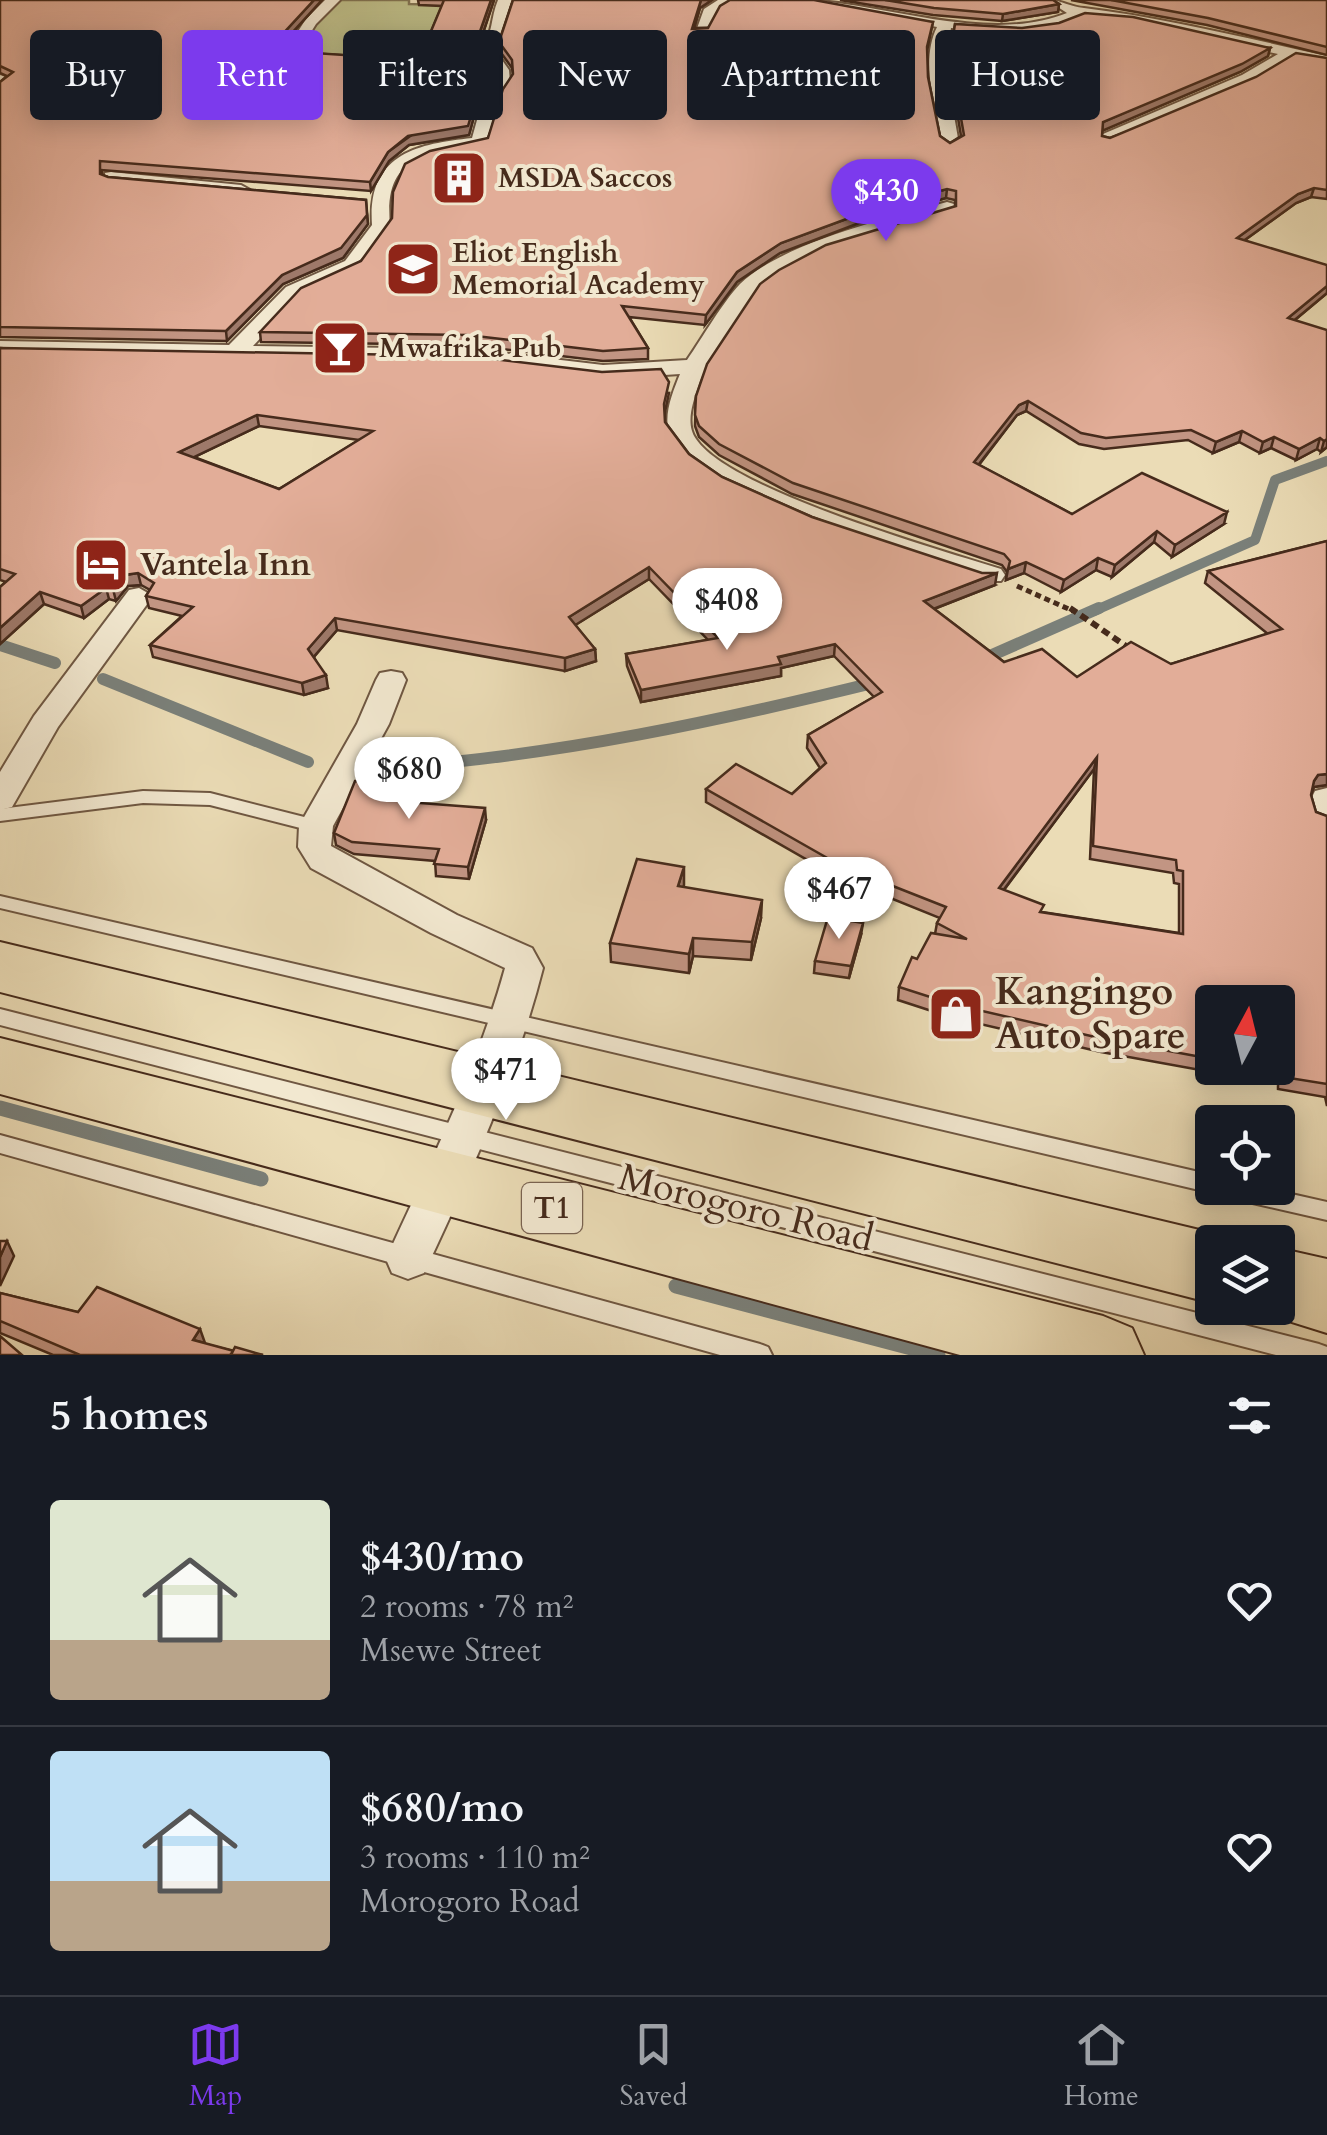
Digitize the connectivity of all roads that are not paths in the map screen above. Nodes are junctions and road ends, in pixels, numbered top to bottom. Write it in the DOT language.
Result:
graph roads {
  1 [pos="333,0"];
  2 [pos="506,0"];
  3 [pos="728,0"];
  4 [pos="802,0"];
  5 [pos="1054,0"];
  6 [pos="1078,12"];
  7 [pos="946,22"];
  8 [pos="305,30"];
  9 [pos="700,30"];
  10 [pos="1290,52"];
  11 [pos="1327,60"];
  12 [pos="1109,138"];
  13 [pos="951,144"];
  14 [pos="111,177"];
  15 [pos="258,191"];
  16 [pos="947,208"];
  17 [pos="0,348"];
  18 [pos="236,351"];
  19 [pos="693,366"];
  20 [pos="991,574"];
  21 [pos="138,596"];
  22 [pos="392,680"];
  23 [pos="0,799"];
  24 [pos="1327,799"];
  25 [pos="0,815"];
  26 [pos="1327,815"];
  27 [pos="316,826"];
  28 [pos="0,902"];
  29 [pos="0,967"];
  30 [pos="0,1017"];
  31 [pos="510,1020"];
  32 [pos="0,1066"];
  33 [pos="464,1134"];
  34 [pos="0,1144"];
  35 [pos="1195,1180"];
  36 [pos="1295,1204"];
  37 [pos="1327,1211"];
  38 [pos="408,1259"];
  39 [pos="1195,1265"];
  40 [pos="1295,1288"];
  41 [pos="1327,1296"];
  42 [pos="760,1355"];
  43 [pos="1103,1355"];
  44 [pos="1318,1355"];
  1 -- 8 [label="street"];
  2 -- 18 [label="street"];
  3 -- 9 [label="street"];
  4 -- 7 [label="street"];
  5 -- 6 [label="street"];
  6 -- 7 [label="street"];
  6 -- 10 [label="street"];
  7 -- 13 [label="street"];
  10 -- 11 [label="street"];
  10 -- 12 [label="street"];
  14 -- 15 [label="street"];
  16 -- 19 [label="street"];
  17 -- 18 [label="street"];
  18 -- 19 [label="street"];
  19 -- 20 [label="street"];
  21 -- 23 [label="street"];
  22 -- 27 [label="street"];
  24 -- 26 [label="street"];
  25 -- 27 [label="lane"];
  27 -- 31 [label="street"];
  28 -- 31 [label="lane"];
  29 -- 33 [label="highway, Morogoro Road / T1"];
  30 -- 33 [label="lane, Morogoro Road"];
  31 -- 33 [label="street"];
  31 -- 35 [label="lane"];
  32 -- 33 [label="highway, Morogoro Road / T1"];
  33 -- 38 [label="street"];
  33 -- 39 [label="highway, Morogoro Road / T1"];
  33 -- 43 [label="highway, Morogoro Road / T1"];
  33 -- 44 [label="lane, Morogoro Road"];
  34 -- 38 [label="lane"];
  36 -- 37 [label="lane"];
  38 -- 42 [label="lane"];
  40 -- 41 [label="highway"];
}
